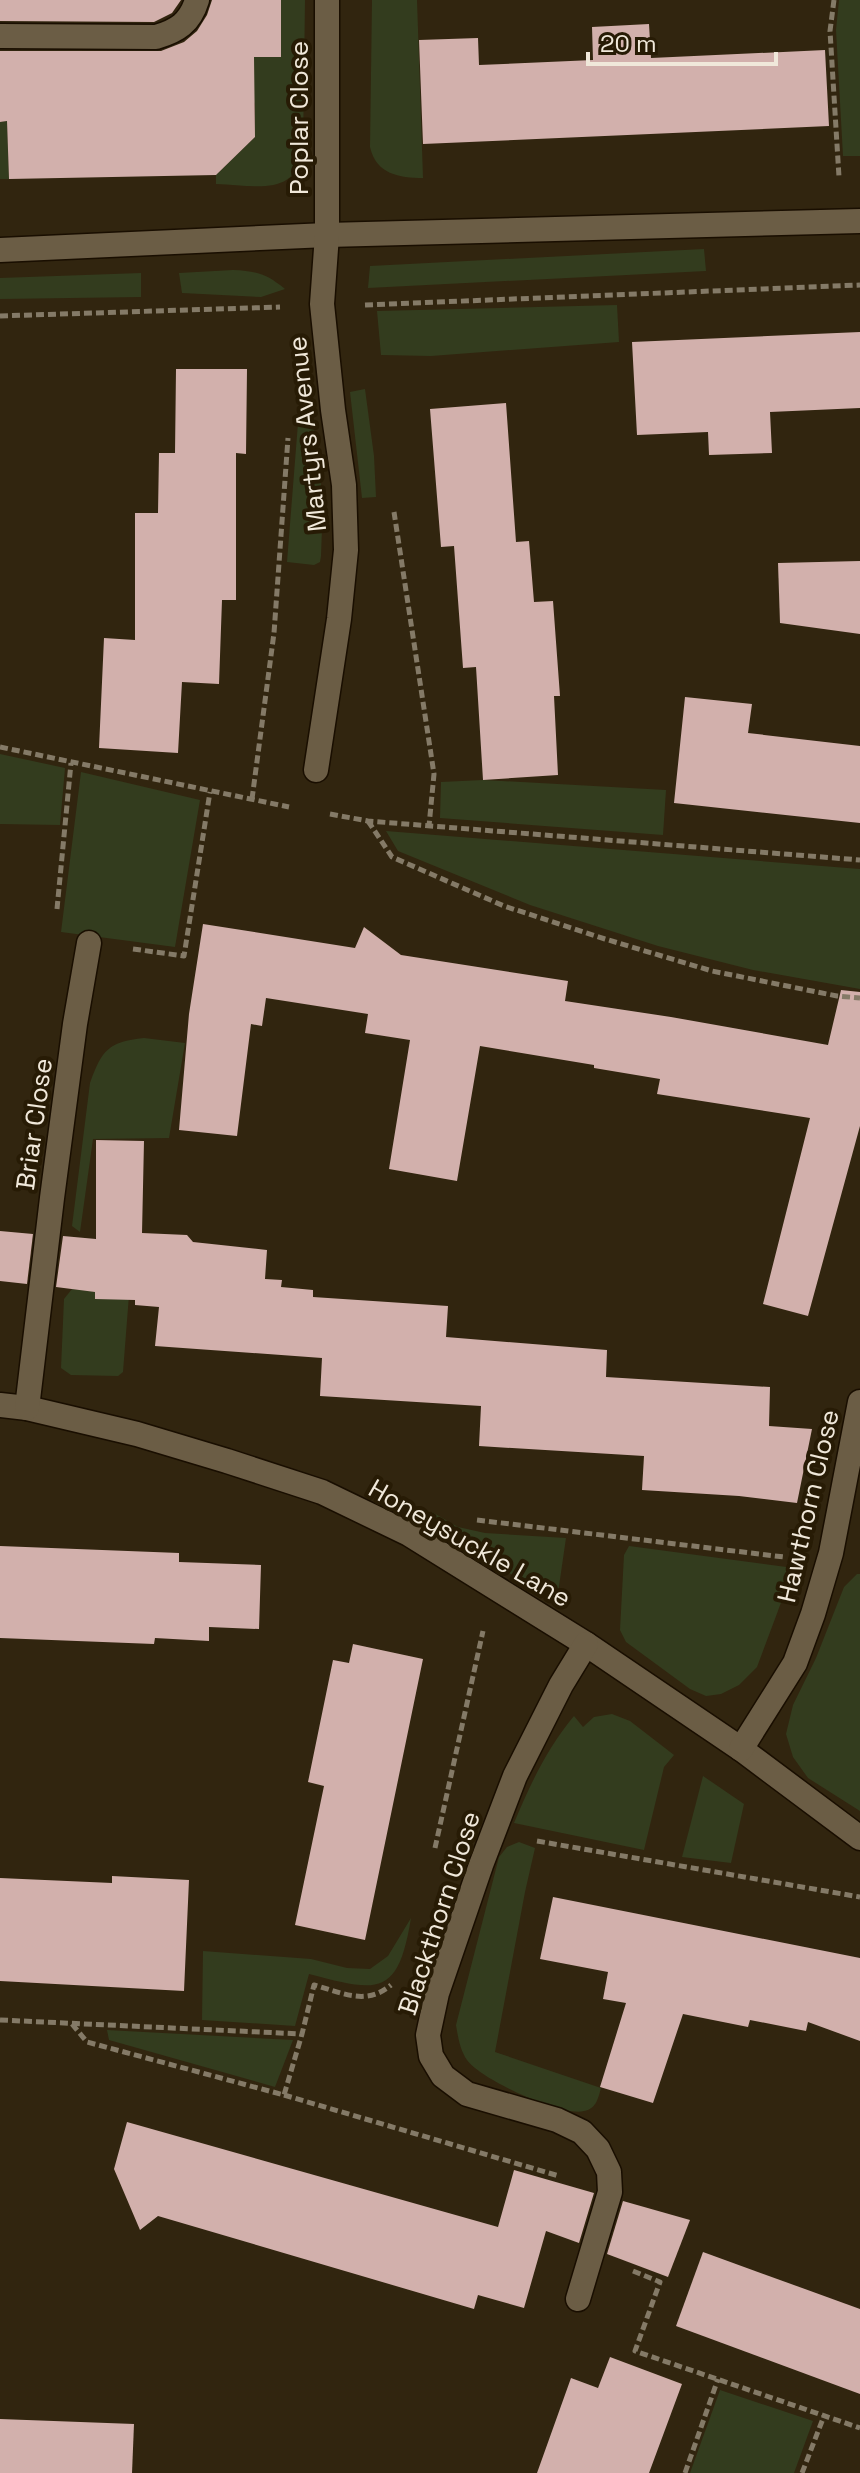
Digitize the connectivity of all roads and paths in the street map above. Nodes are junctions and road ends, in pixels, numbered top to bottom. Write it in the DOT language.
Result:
graph roads {
  1 [pos="197,0"];
  2 [pos="327,0"];
  3 [pos="834,0"];
  4 [pos="0,36"];
  5 [pos="853,221"];
  6 [pos="327,235"];
  7 [pos="0,250"];
  8 [pos="860,285"];
  9 [pos="322,304"];
  10 [pos="367,305"];
  11 [pos="0,316"];
  12 [pos="368,320"];
  13 [pos="289,426"];
  14 [pos="393,508"];
  15 [pos="0,747"];
  16 [pos="71,763"];
  17 [pos="316,770"];
  18 [pos="210,791"];
  19 [pos="252,799"];
  20 [pos="297,808"];
  21 [pos="326,813"];
  22 [pos="368,821"];
  23 [pos="429,826"];
  24 [pos="860,860"];
  25 [pos="89,943"];
  26 [pos="860,998"];
  27 [pos="860,1402"];
  28 [pos="0,1405"];
  29 [pos="27,1408"];
  30 [pos="473,1520"];
  31 [pos="831,1553"];
  32 [pos="494,1585"];
  33 [pos="586,1644"];
  34 [pos="741,1749"];
  35 [pos="493,1833"];
  36 [pos="860,1838"];
  37 [pos="433,1855"];
  38 [pos="860,1897"];
  39 [pos="397,1978"];
  40 [pos="0,2020"];
  41 [pos="72,2024"];
  42 [pos="302,2034"];
  43 [pos="284,2095"];
  44 [pos="610,2192"];
  45 [pos="592,2253"];
  46 [pos="578,2299"];
  47 [pos="718,2379"];
  48 [pos="824,2416"];
  49 [pos="860,2428"];
  50 [pos="685,2473"];
  51 [pos="802,2473"];
  1 -- 4 [label="street"];
  2 -- 6 [label="street, Poplar Close"];
  3 -- 5 [label="path"];
  5 -- 6 [label="street"];
  6 -- 7 [label="street"];
  6 -- 9 [label="street, Martyrs Avenue"];
  8 -- 10 [label="path"];
  9 -- 10 [label="path"];
  9 -- 11 [label="path"];
  9 -- 17 [label="street, Martyrs Avenue"];
  10 -- 12 [label="path"];
  13 -- 19 [label="path"];
  14 -- 23 [label="path"];
  15 -- 16 [label="path"];
  16 -- 18 [label="path"];
  16 -- 25 [label="path"];
  18 -- 19 [label="path"];
  18 -- 25 [label="path"];
  19 -- 20 [label="path"];
  21 -- 22 [label="path"];
  22 -- 23 [label="path"];
  22 -- 26 [label="path"];
  23 -- 24 [label="path"];
  25 -- 29 [label="street, Briar Close"];
  27 -- 31 [label="street, Hawthorn Close"];
  28 -- 29 [label="street, Honeysuckle Lane"];
  29 -- 32 [label="street, Honeysuckle Lane"];
  30 -- 31 [label="path"];
  31 -- 34 [label="street, Hawthorn Close"];
  32 -- 33 [label="street, Honeysuckle Lane"];
  32 -- 37 [label="path"];
  33 -- 34 [label="street, Honeysuckle Lane"];
  33 -- 35 [label="street, Blackthorn Close"];
  34 -- 36 [label="street, Honeysuckle Lane"];
  35 -- 38 [label="path"];
  35 -- 44 [label="street, Blackthorn Close"];
  39 -- 42 [label="path"];
  40 -- 41 [label="path"];
  41 -- 42 [label="path"];
  41 -- 43 [label="path"];
  42 -- 43 [label="path"];
  43 -- 44 [label="path"];
  44 -- 45 [label="street"];
  45 -- 46 [label="street"];
  45 -- 47 [label="path"];
  47 -- 48 [label="path"];
  47 -- 50 [label="path"];
  48 -- 49 [label="path"];
  48 -- 51 [label="path"];
}
